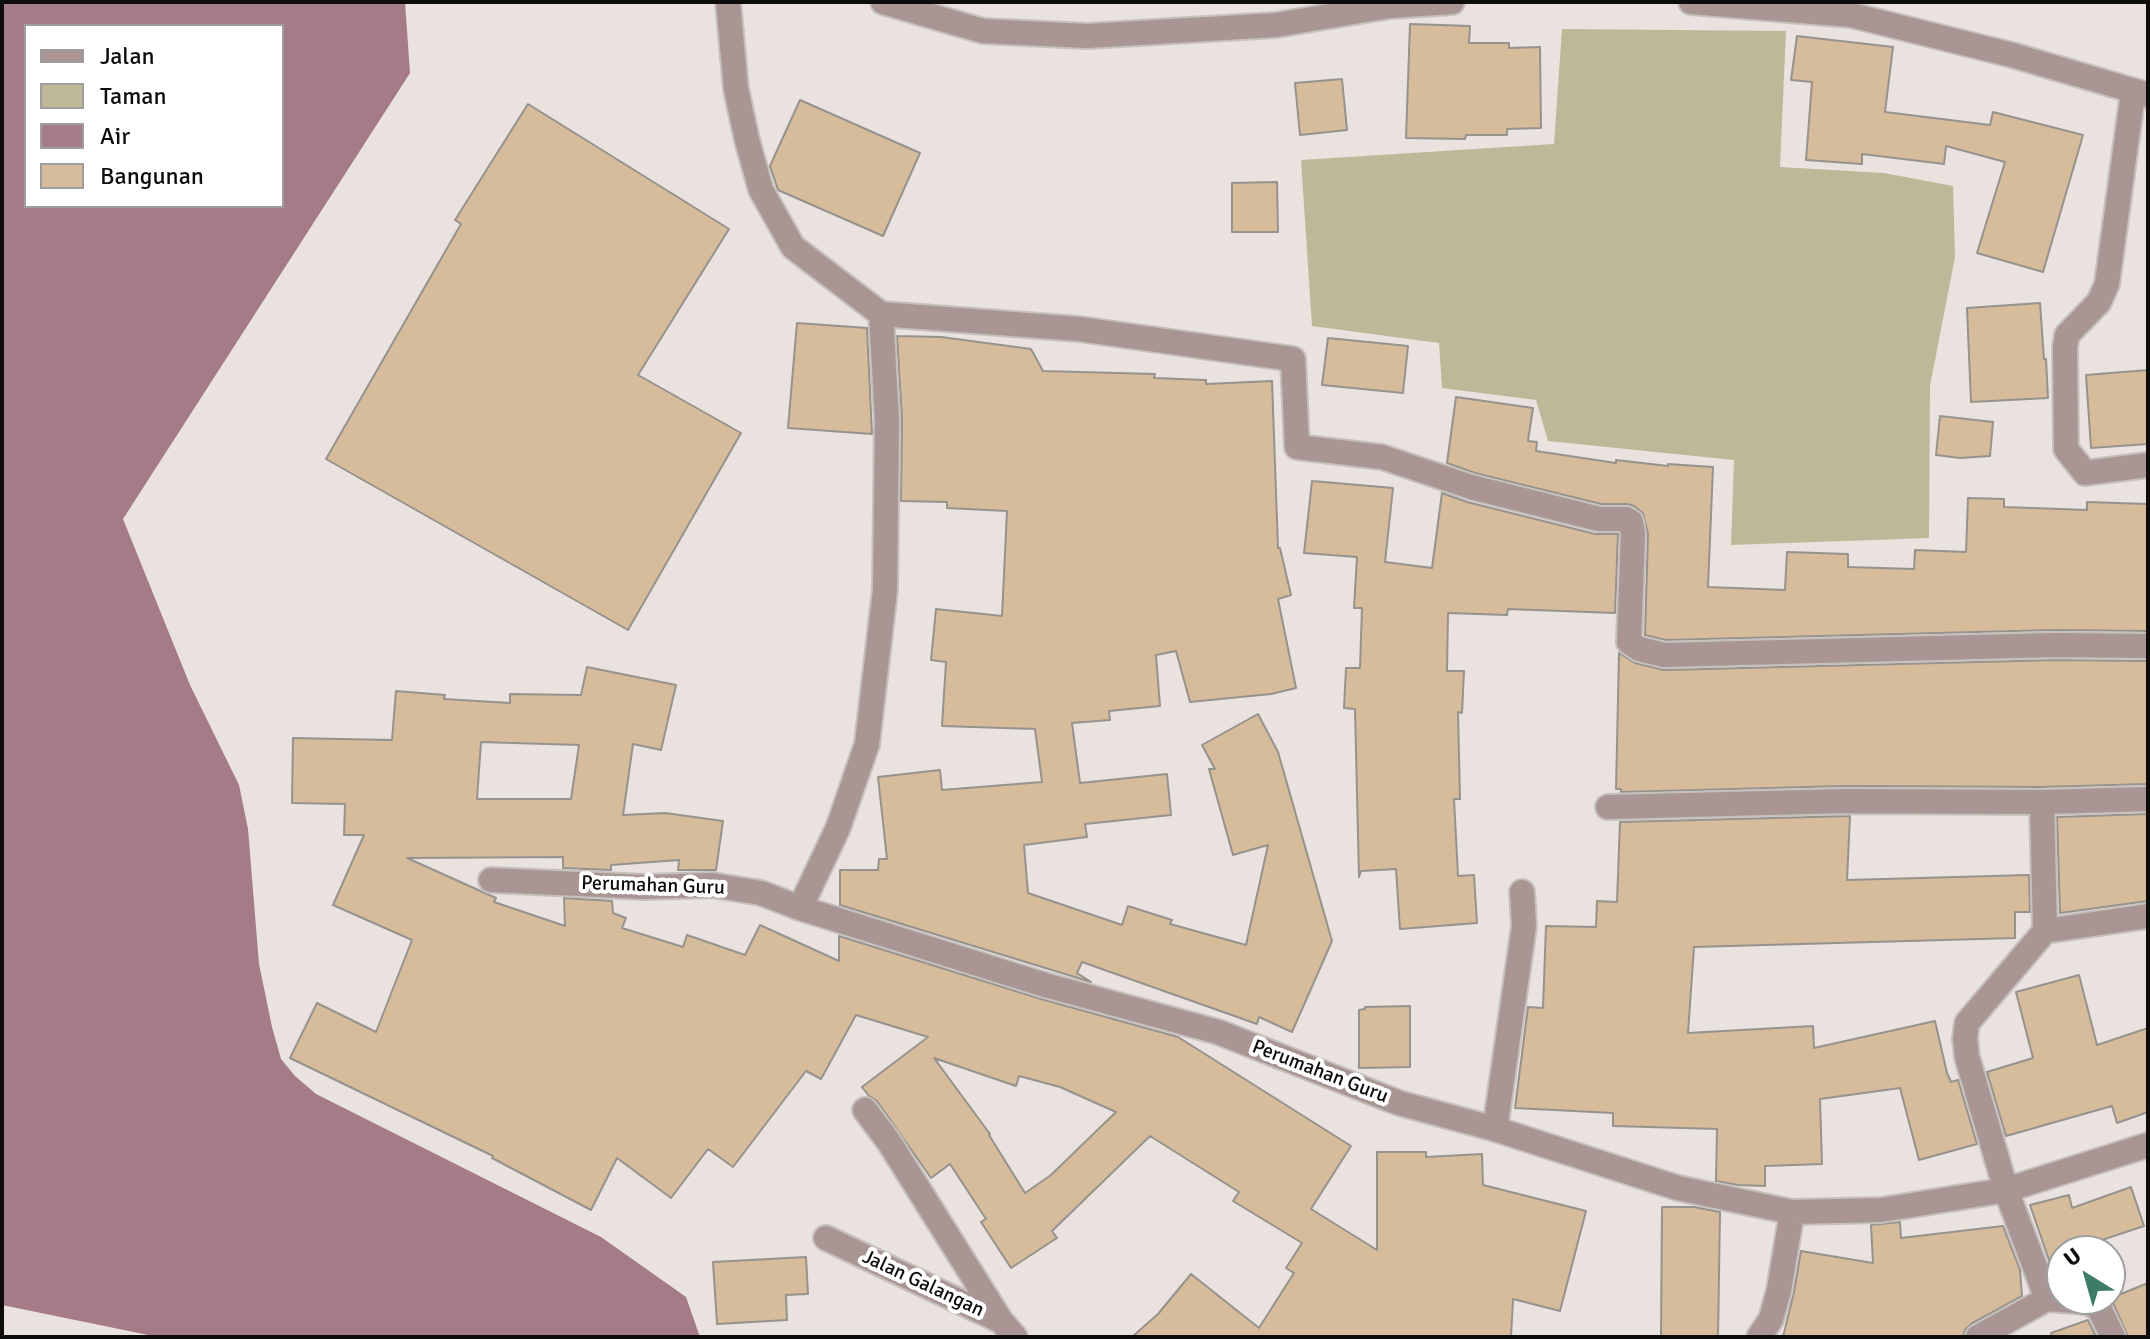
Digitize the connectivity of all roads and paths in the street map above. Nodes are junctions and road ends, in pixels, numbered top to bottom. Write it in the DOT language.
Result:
graph roads {
  1 [pos="728,2"];
  2 [pos="883,2"];
  3 [pos="1452,2"];
  4 [pos="1691,2"];
  5 [pos="1732,3"];
  6 [pos="1851,8"];
  7 [pos="2141,94"];
  8 [pos="881,314"];
  9 [pos="2148,465"];
  10 [pos="2148,646"];
  11 [pos="2148,799"];
  12 [pos="2042,802"];
  13 [pos="1608,807"];
  14 [pos="491,880"];
  15 [pos="1522,892"];
  16 [pos="800,908"];
  17 [pos="2148,916"];
  18 [pos="2045,931"];
  19 [pos="865,1110"];
  20 [pos="1495,1129"];
  21 [pos="2148,1145"];
  22 [pos="2006,1190"];
  23 [pos="1792,1212"];
  24 [pos="826,1238"];
  25 [pos="2046,1296"];
  26 [pos="2046,1300"];
  27 [pos="2102,1315"];
  28 [pos="1008,1329"];
  29 [pos="1759,1337"];
  30 [pos="1978,1337"];
  31 [pos="2113,1337"];
  1 -- 8 [label="street"];
  2 -- 3 [label="street"];
  4 -- 5 [label="street"];
  5 -- 6 [label="street"];
  6 -- 7 [label="street"];
  7 -- 9 [label="street"];
  8 -- 10 [label="street"];
  8 -- 16 [label="street"];
  11 -- 12 [label="street"];
  12 -- 13 [label="street"];
  12 -- 18 [label="street"];
  14 -- 16 [label="street, Perumahan Guru"];
  15 -- 20 [label="street"];
  16 -- 20 [label="street, Perumahan Guru"];
  17 -- 18 [label="street"];
  18 -- 22 [label="street"];
  19 -- 28 [label="street"];
  20 -- 23 [label="street, Perumahan Guru"];
  21 -- 22 [label="street, Perumahan Guru"];
  22 -- 23 [label="street, Perumahan Guru"];
  22 -- 25 [label="street"];
  23 -- 29 [label="street"];
  24 -- 28 [label="street, Jalan Galangan"];
  26 -- 30 [label="street"];
  27 -- 31 [label="street"];
}
